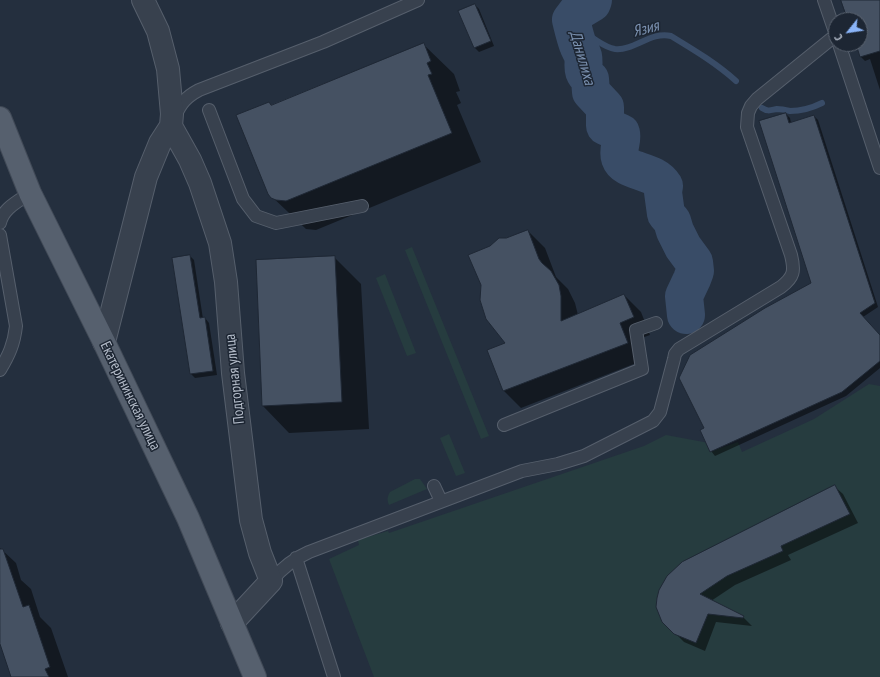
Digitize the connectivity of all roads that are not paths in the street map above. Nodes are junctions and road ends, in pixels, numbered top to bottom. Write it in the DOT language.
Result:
graph roads {
  1 [pos="143,0"];
  2 [pos="418,0"];
  3 [pos="824,0"];
  4 [pos="828,12"];
  5 [pos="828,41"];
  6 [pos="842,52"];
  7 [pos="209,110"];
  8 [pos="0,118"];
  9 [pos="170,126"];
  10 [pos="880,168"];
  11 [pos="30,193"];
  12 [pos="362,206"];
  13 [pos="0,223"];
  14 [pos="0,235"];
  15 [pos="656,323"];
  16 [pos="104,342"];
  17 [pos="0,370"];
  18 [pos="504,425"];
  19 [pos="434,486"];
  20 [pos="441,501"];
  21 [pos="296,558"];
  22 [pos="271,581"];
  23 [pos="232,623"];
  24 [pos="255,677"];
  25 [pos="334,677"];
  1 -- 9 [label="street"];
  2 -- 9 [label="lane"];
  3 -- 4 [label="lane"];
  5 -- 20 [label="lane"];
  6 -- 10 [label="lane"];
  7 -- 12 [label="lane"];
  8 -- 11 [label="main road, Екатерининская улица"];
  9 -- 16 [label="street"];
  9 -- 22 [label="street, Подгорная улица"];
  11 -- 13 [label="lane"];
  11 -- 16 [label="main road, Екатерининская улица"];
  14 -- 17 [label="lane"];
  15 -- 18 [label="lane"];
  16 -- 23 [label="main road, Екатерининская улица"];
  19 -- 20 [label="lane"];
  20 -- 21 [label="lane"];
  21 -- 22 [label="lane"];
  21 -- 25 [label="lane"];
  22 -- 23 [label="street"];
  23 -- 24 [label="main road, Екатерининская улица"];
}
